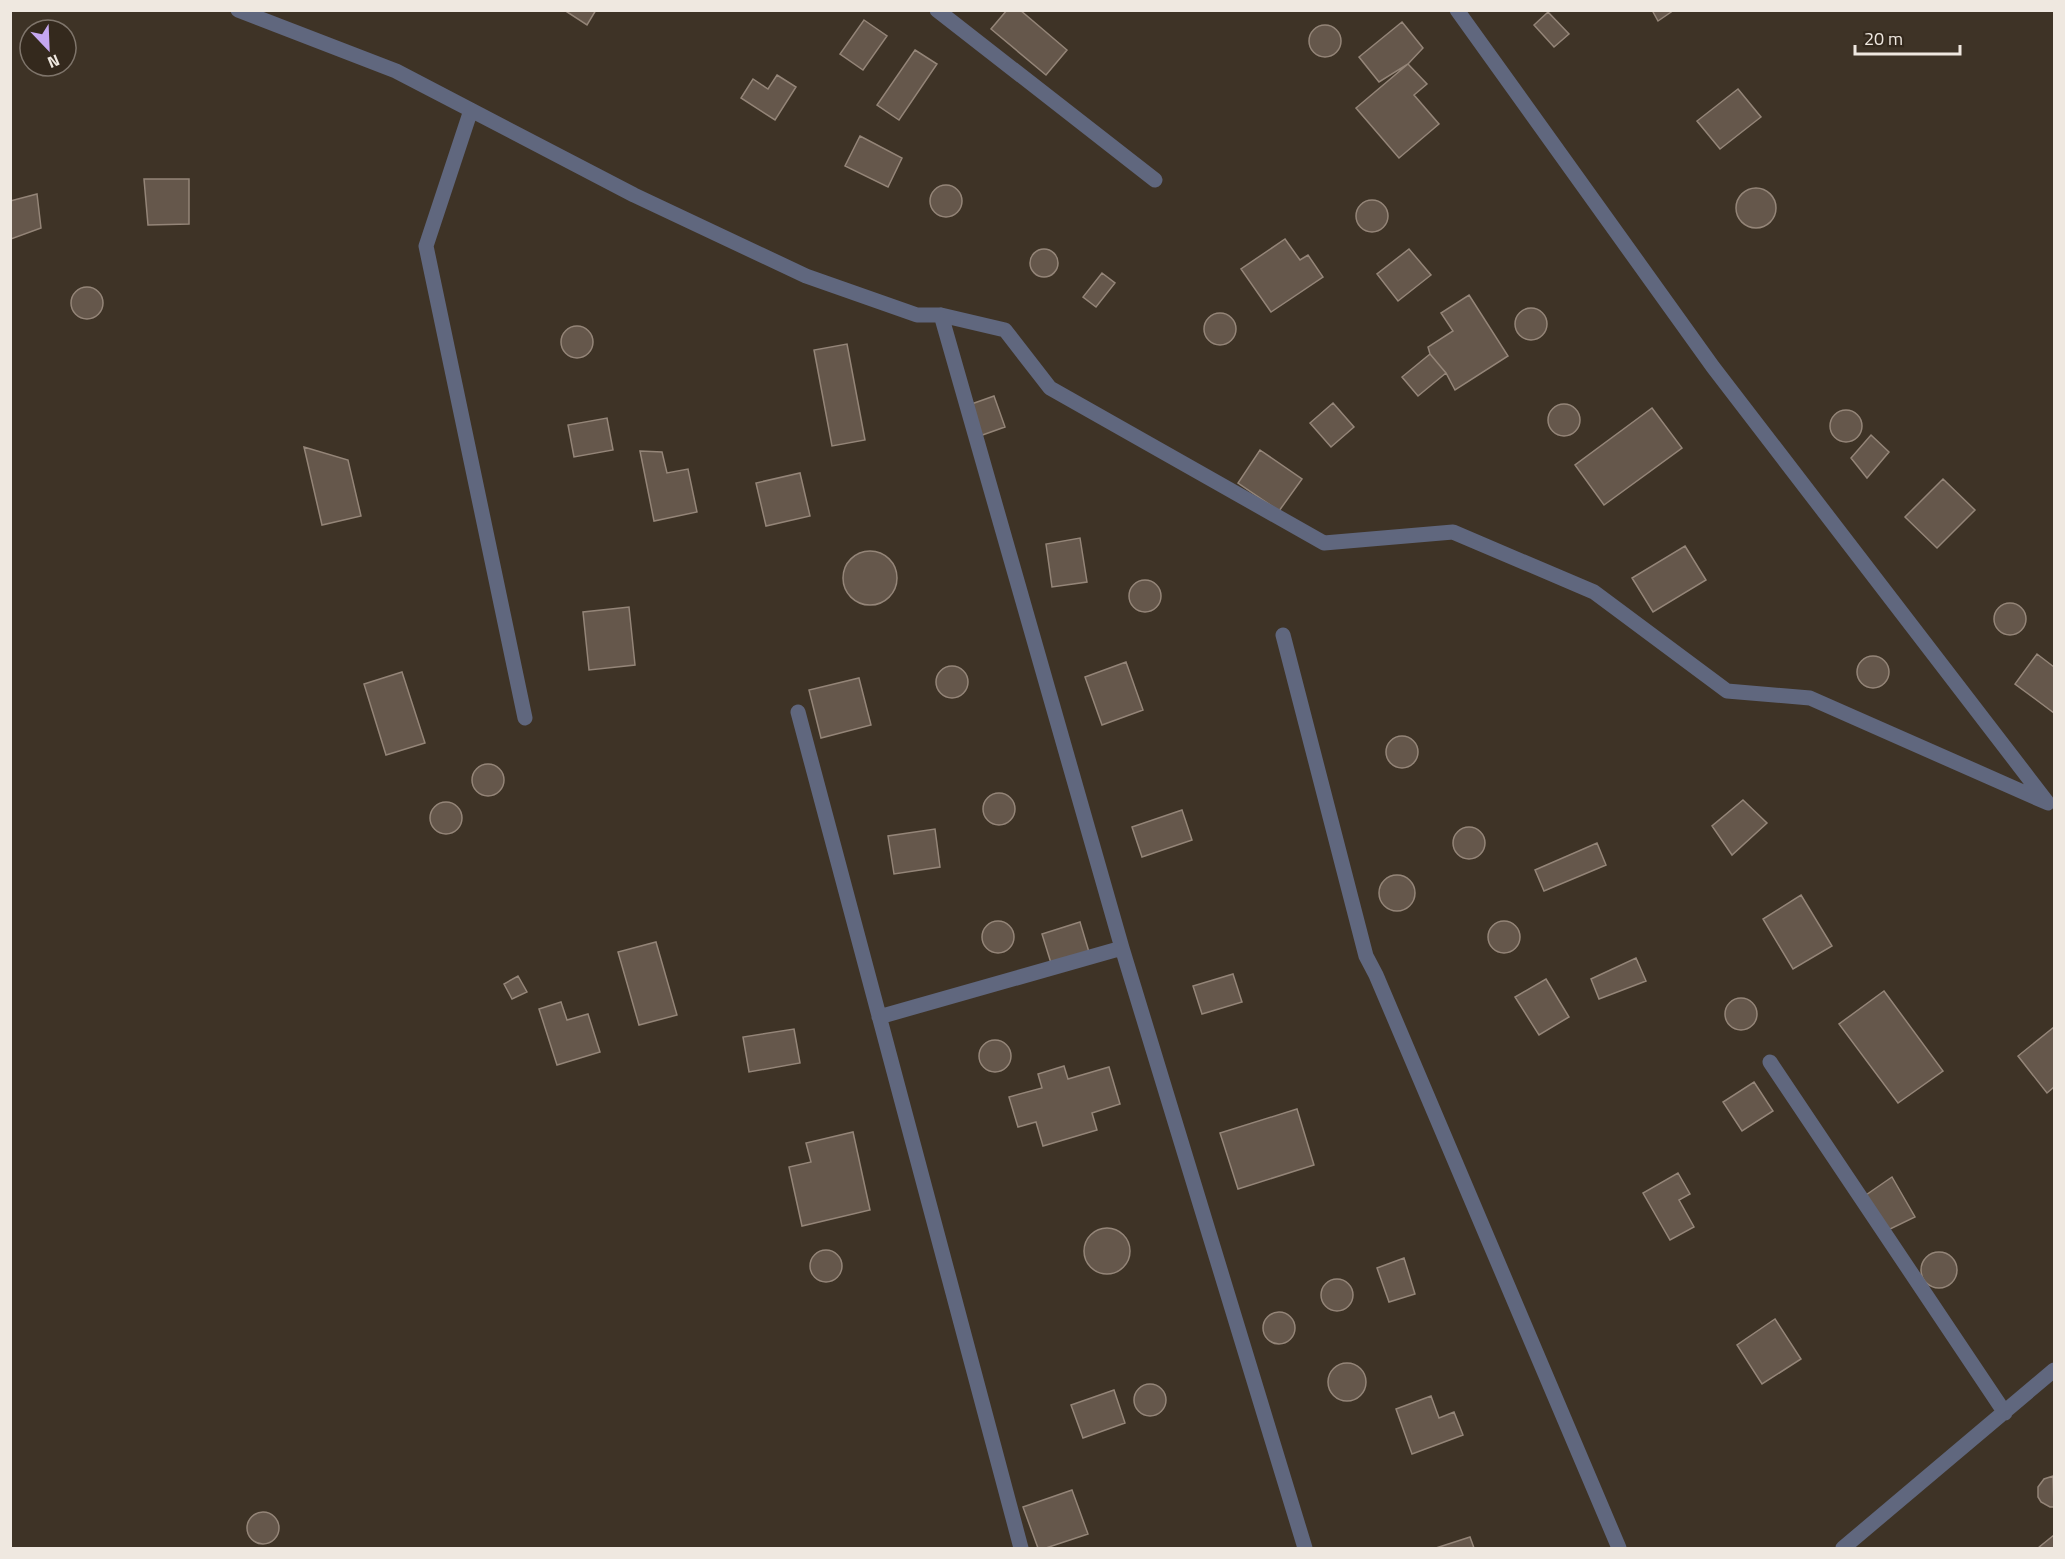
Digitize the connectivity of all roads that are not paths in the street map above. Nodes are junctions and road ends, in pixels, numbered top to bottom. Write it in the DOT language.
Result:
graph roads {
  1 [pos="238,10"];
  2 [pos="937,10"];
  3 [pos="1457,10"];
  4 [pos="471,110"];
  5 [pos="1155,180"];
  6 [pos="941,315"];
  7 [pos="1283,634"];
  8 [pos="798,712"];
  9 [pos="525,718"];
  10 [pos="2051,806"];
  11 [pos="1122,948"];
  12 [pos="879,1017"];
  13 [pos="1770,1062"];
  14 [pos="2055,1370"];
  15 [pos="2005,1413"];
  16 [pos="1021,1548"];
  17 [pos="1305,1548"];
  18 [pos="1619,1548"];
  19 [pos="1843,1548"];
  1 -- 4 [label="street"];
  2 -- 5 [label="street"];
  3 -- 10 [label="street"];
  4 -- 6 [label="street"];
  4 -- 9 [label="street"];
  6 -- 10 [label="street"];
  6 -- 11 [label="street"];
  7 -- 18 [label="street"];
  8 -- 12 [label="street"];
  11 -- 12 [label="street"];
  11 -- 17 [label="street"];
  12 -- 16 [label="street"];
  13 -- 15 [label="street"];
  14 -- 15 [label="street"];
  15 -- 19 [label="street"];
}
